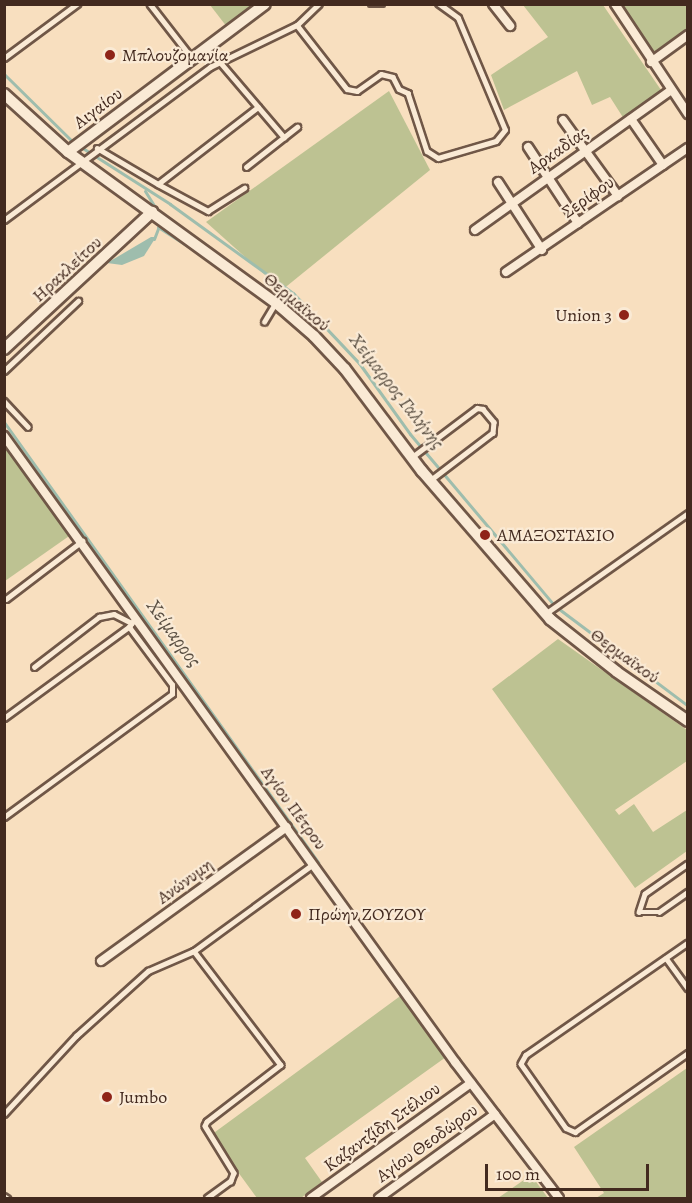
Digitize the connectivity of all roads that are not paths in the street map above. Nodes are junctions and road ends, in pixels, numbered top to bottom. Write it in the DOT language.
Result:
graph roads {
  1 [pos="77,4"];
  2 [pos="150,4"];
  3 [pos="265,4"];
  4 [pos="319,4"];
  5 [pos="371,4"];
  6 [pos="382,4"];
  7 [pos="439,4"];
  8 [pos="493,4"];
  9 [pos="615,4"];
  10 [pos="297,25"];
  11 [pos="510,26"];
  12 [pos="687,35"];
  13 [pos="4,58"];
  14 [pos="192,58"];
  15 [pos="220,62"];
  16 [pos="651,62"];
  17 [pos="670,91"];
  18 [pos="4,94"];
  19 [pos="258,107"];
  20 [pos="687,114"];
  21 [pos="631,119"];
  22 [pos="563,120"];
  23 [pos="297,127"];
  24 [pos="284,137"];
  25 [pos="528,147"];
  26 [pos="98,148"];
  27 [pos="687,148"];
  28 [pos="586,150"];
  29 [pos="68,152"];
  30 [pos="81,161"];
  31 [pos="663,165"];
  32 [pos="246,167"];
  33 [pos="547,178"];
  34 [pos="498,182"];
  35 [pos="158,184"];
  36 [pos="244,188"];
  37 [pos="618,196"];
  38 [pos="510,205"];
  39 [pos="152,212"];
  40 [pos="4,220"];
  41 [pos="578,224"];
  42 [pos="475,230"];
  43 [pos="542,250"];
  44 [pos="506,272"];
  45 [pos="78,301"];
  46 [pos="276,303"];
  47 [pos="264,322"];
  48 [pos="4,350"];
  49 [pos="4,371"];
  50 [pos="4,401"];
  51 [pos="28,427"];
  52 [pos="4,436"];
  53 [pos="411,458"];
  54 [pos="430,481"];
  55 [pos="687,513"];
  56 [pos="82,541"];
  57 [pos="6,599"];
  58 [pos="545,614"];
  59 [pos="132,622"];
  60 [pos="34,667"];
  61 [pos="4,718"];
  62 [pos="687,721"];
  63 [pos="4,817"];
  64 [pos="287,827"];
  65 [pos="314,864"];
  66 [pos="687,864"];
  67 [pos="687,892"];
  68 [pos="687,943"];
  69 [pos="194,951"];
  70 [pos="666,958"];
  71 [pos="101,961"];
  72 [pos="687,988"];
  73 [pos="687,1053"];
  74 [pos="471,1083"];
  75 [pos="4,1114"];
  76 [pos="495,1114"];
  77 [pos="208,1198"];
  78 [pos="311,1198"];
  79 [pos="379,1198"];
  80 [pos="559,1198"];
  1 -- 13 [label="lane"];
  2 -- 14 [label="lane"];
  3 -- 14 [label="street, Αιγαίου"];
  4 -- 10 [label="lane"];
  5 -- 6 [label="lane"];
  7 -- 10 [label="lane"];
  8 -- 11 [label="street"];
  9 -- 16 [label="street"];
  10 -- 15 [label="lane"];
  12 -- 16 [label="street"];
  14 -- 29 [label="street, Αιγαίου"];
  15 -- 19 [label="lane"];
  15 -- 26 [label="lane"];
  16 -- 17 [label="street"];
  17 -- 20 [label="street"];
  17 -- 21 [label="street, Αρκαδίας"];
  18 -- 29 [label="street, Θερμαϊκού"];
  19 -- 24 [label="lane"];
  19 -- 35 [label="lane"];
  21 -- 28 [label="street, Αρκαδίας"];
  21 -- 31 [label="street"];
  22 -- 28 [label="street"];
  23 -- 24 [label="lane"];
  24 -- 32 [label="lane"];
  25 -- 33 [label="street"];
  26 -- 30 [label="lane"];
  26 -- 35 [label="lane"];
  27 -- 31 [label="street, Σερίφου"];
  28 -- 33 [label="street, Αρκαδίας"];
  28 -- 37 [label="street"];
  29 -- 30 [label="street, Θερμαϊκού"];
  30 -- 39 [label="street, Θερμαϊκού"];
  30 -- 40 [label="lane"];
  31 -- 37 [label="street, Σερίφου"];
  33 -- 38 [label="street, Αρκαδίας"];
  33 -- 41 [label="street"];
  34 -- 38 [label="street"];
  35 -- 36 [label="lane"];
  37 -- 41 [label="street, Σερίφου"];
  38 -- 42 [label="street, Αρκαδίας"];
  38 -- 43 [label="street"];
  39 -- 46 [label="street, Θερμαϊκού"];
  39 -- 48 [label="street, Ηρακλείτου"];
  41 -- 43 [label="street, Σερίφου"];
  43 -- 44 [label="street, Σερίφου"];
  45 -- 49 [label="lane"];
  46 -- 47 [label="lane"];
  46 -- 53 [label="street, Θερμαϊκού"];
  50 -- 51 [label="lane"];
  52 -- 56 [label="street, Αγίου Πέτρου"];
  53 -- 54 [label="street, Θερμαϊκού"];
  53 -- 54 [label="lane"];
  54 -- 58 [label="street, Θερμαϊκού"];
  55 -- 58 [label="lane"];
  56 -- 57 [label="lane"];
  56 -- 59 [label="street, Αγίου Πέτρου"];
  58 -- 62 [label="street, Θερμαϊκού"];
  59 -- 60 [label="lane"];
  59 -- 61 [label="lane"];
  59 -- 63 [label="lane"];
  59 -- 64 [label="street, Αγίου Πέτρου"];
  64 -- 65 [label="street, Αγίου Πέτρου"];
  64 -- 71 [label="street, Ανώνυμη"];
  65 -- 69 [label="lane"];
  65 -- 74 [label="street, Αγίου Πέτρου"];
  66 -- 67 [label="lane"];
  68 -- 70 [label="lane"];
  69 -- 75 [label="lane"];
  69 -- 77 [label="lane"];
  70 -- 72 [label="lane"];
  70 -- 73 [label="lane"];
  74 -- 76 [label="street, Αγίου Πέτρου"];
  74 -- 78 [label="street, Καζαντζίδη Στέλιου"];
  76 -- 79 [label="street, Αγίου Θεοδώρου"];
  76 -- 80 [label="street, Αγίου Πέτρου"];
}
